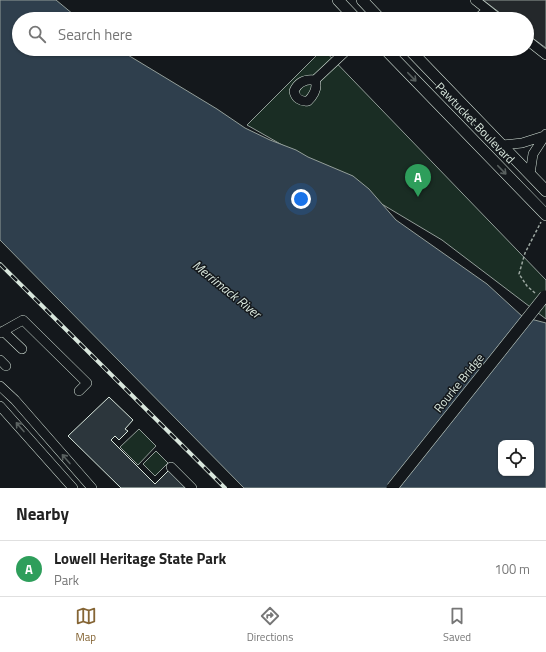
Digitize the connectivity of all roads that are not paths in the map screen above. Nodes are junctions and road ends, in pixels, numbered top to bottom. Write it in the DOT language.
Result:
graph roads {
  1 [pos="362,0"];
  2 [pos="475,0"];
  3 [pos="343,2"];
  4 [pos="487,10"];
  5 [pos="351,12"];
  6 [pos="373,12"];
  7 [pos="490,12"];
  8 [pos="534,46"];
  9 [pos="546,55"];
  10 [pos="341,56"];
  11 [pos="392,56"];
  12 [pos="416,56"];
  13 [pos="315,80"];
  14 [pos="545,135"];
  15 [pos="502,145"];
  16 [pos="530,174"];
  17 [pos="546,191"];
  18 [pos="546,215"];
  19 [pos="542,295"];
  20 [pos="2,332"];
  21 [pos="22,349"];
  22 [pos="0,386"];
  23 [pos="78,391"];
  24 [pos="0,406"];
  25 [pos="171,467"];
  26 [pos="73,488"];
  27 [pos="92,488"];
  28 [pos="192,488"];
  29 [pos="392,488"];
  1 -- 6 [label="main road"];
  2 -- 4 [label="street"];
  3 -- 5 [label="main road"];
  4 -- 7 [label="street"];
  8 -- 9 [label="street"];
  10 -- 13 [label="street"];
  11 -- 18 [label="main road, Pawtucket Boulevard, one-way"];
  12 -- 15 [label="main road, Pawtucket Boulevard"];
  14 -- 15 [label="street"];
  14 -- 16 [label="street"];
  15 -- 16 [label="main road, Pawtucket Boulevard"];
  16 -- 17 [label="main road, Pawtucket Boulevard"];
  19 -- 29 [label="main road, Rourke Bridge, bridge"];
  20 -- 21 [label="street"];
  20 -- 23 [label="street"];
  27 -- 22 [label="street, one-way"];
  26 -- 24 [label="street, one-way"];
  25 -- 28 [label="street"];
}
